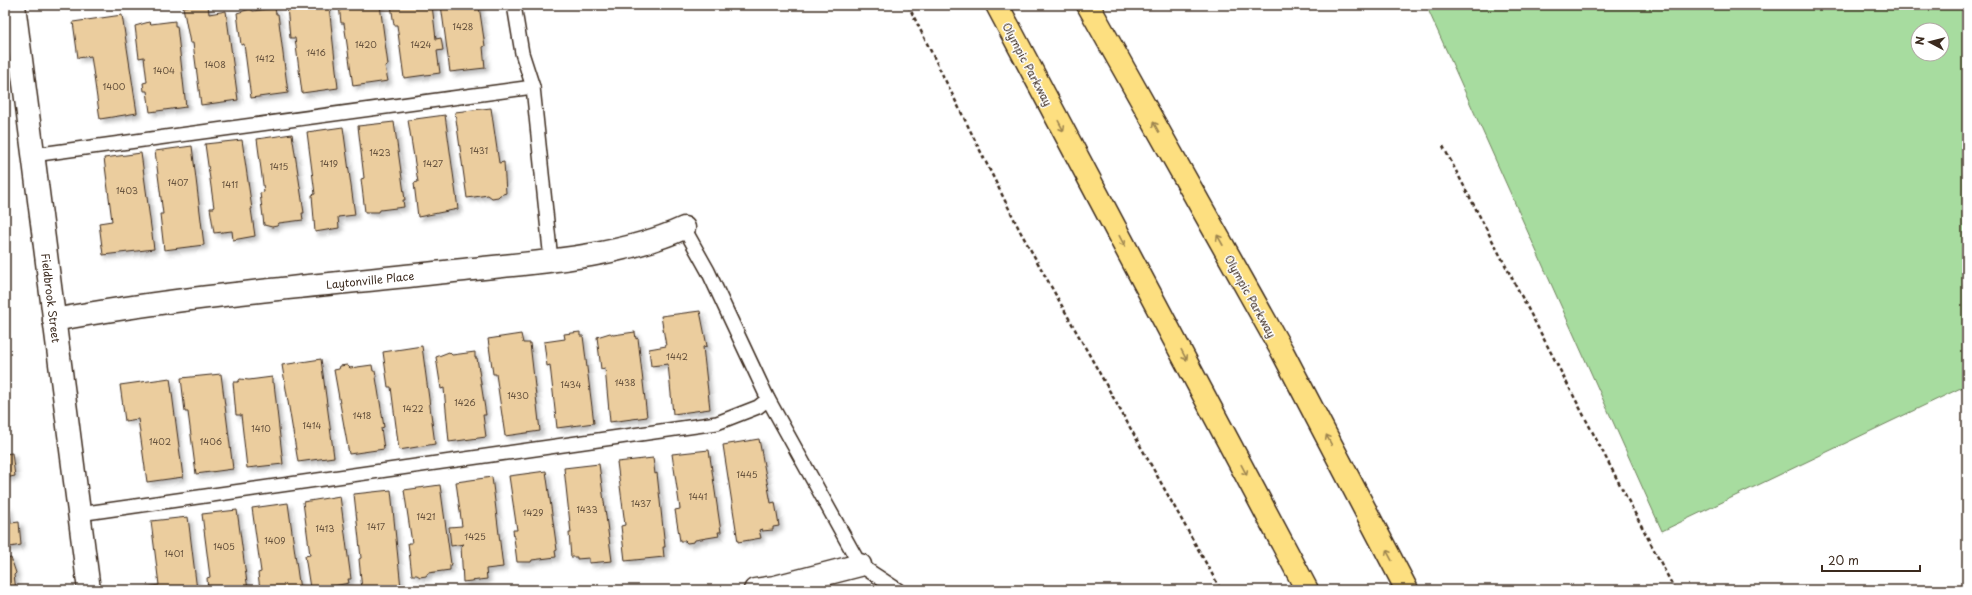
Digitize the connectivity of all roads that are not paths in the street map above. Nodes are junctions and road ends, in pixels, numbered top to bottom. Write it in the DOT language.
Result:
graph roads {
  1 [pos="14,5"];
  2 [pos="514,5"];
  3 [pos="997,5"];
  4 [pos="1088,5"];
  5 [pos="533,87"];
  6 [pos="33,155"];
  7 [pos="684,228"];
  8 [pos="551,260"];
  9 [pos="54,320"];
  10 [pos="768,399"];
  11 [pos="79,514"];
  12 [pos="860,565"];
  13 [pos="89,590"];
  14 [pos="755,590"];
  15 [pos="898,590"];
  16 [pos="1307,590"];
  17 [pos="1407,590"];
  1 -- 6 [label="street, Fieldbrook Street"];
  2 -- 5 [label="lane"];
  3 -- 16 [label="main road, Olympic Parkway, one-way"];
  17 -- 4 [label="main road, Olympic Parkway, one-way"];
  5 -- 6 [label="lane"];
  5 -- 8 [label="lane"];
  6 -- 9 [label="street, Fieldbrook Street"];
  7 -- 8 [label="street, Laytonville Place"];
  7 -- 10 [label="lane"];
  8 -- 9 [label="street, Laytonville Place"];
  9 -- 11 [label="street, Fieldbrook Street"];
  10 -- 11 [label="lane"];
  10 -- 12 [label="lane"];
  11 -- 13 [label="street, Fieldbrook Street"];
  12 -- 14 [label="street"];
  12 -- 15 [label="lane"];
}
